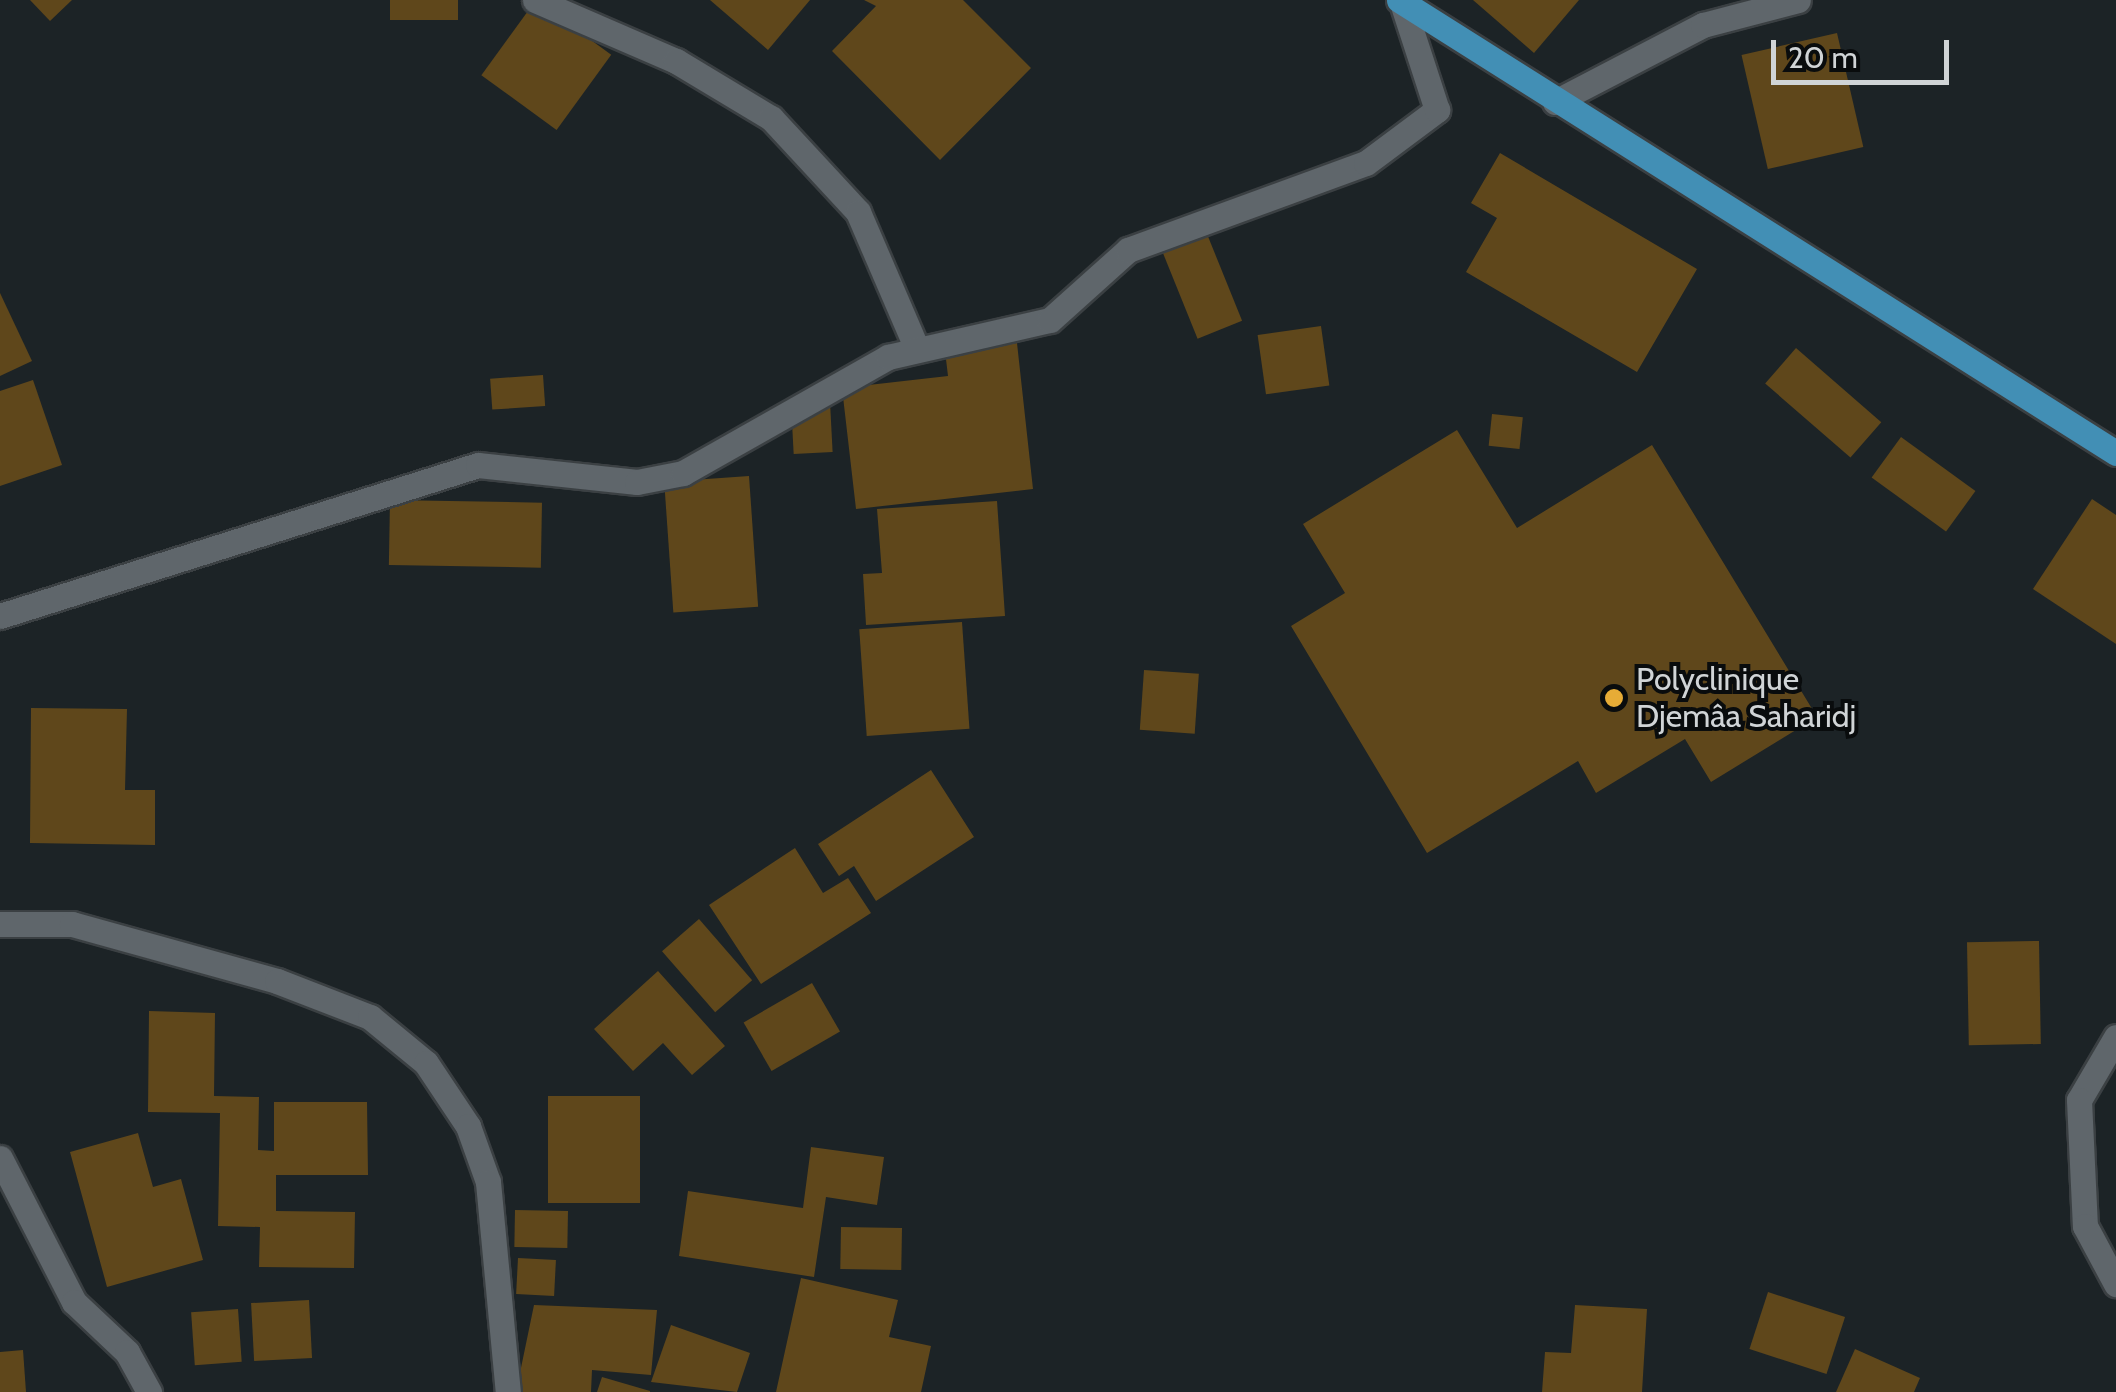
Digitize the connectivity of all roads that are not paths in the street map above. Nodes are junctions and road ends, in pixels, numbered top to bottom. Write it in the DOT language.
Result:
graph roads {
  1 [pos="535,0"];
  2 [pos="1798,0"];
  3 [pos="1401,1"];
  4 [pos="1556,102"];
  5 [pos="917,349"];
  6 [pos="2116,452"];
  7 [pos="0,616"];
  8 [pos="0,924"];
  9 [pos="2116,1037"];
  10 [pos="0,1158"];
  11 [pos="2116,1284"];
  12 [pos="149,1392"];
  13 [pos="508,1392"];
  1 -- 5 [label="street"];
  2 -- 4 [label="street"];
  3 -- 4 [label="main road"];
  3 -- 5 [label="street"];
  4 -- 6 [label="main road"];
  5 -- 7 [label="street"];
  8 -- 13 [label="street"];
  9 -- 11 [label="street"];
  10 -- 12 [label="street"];
}
